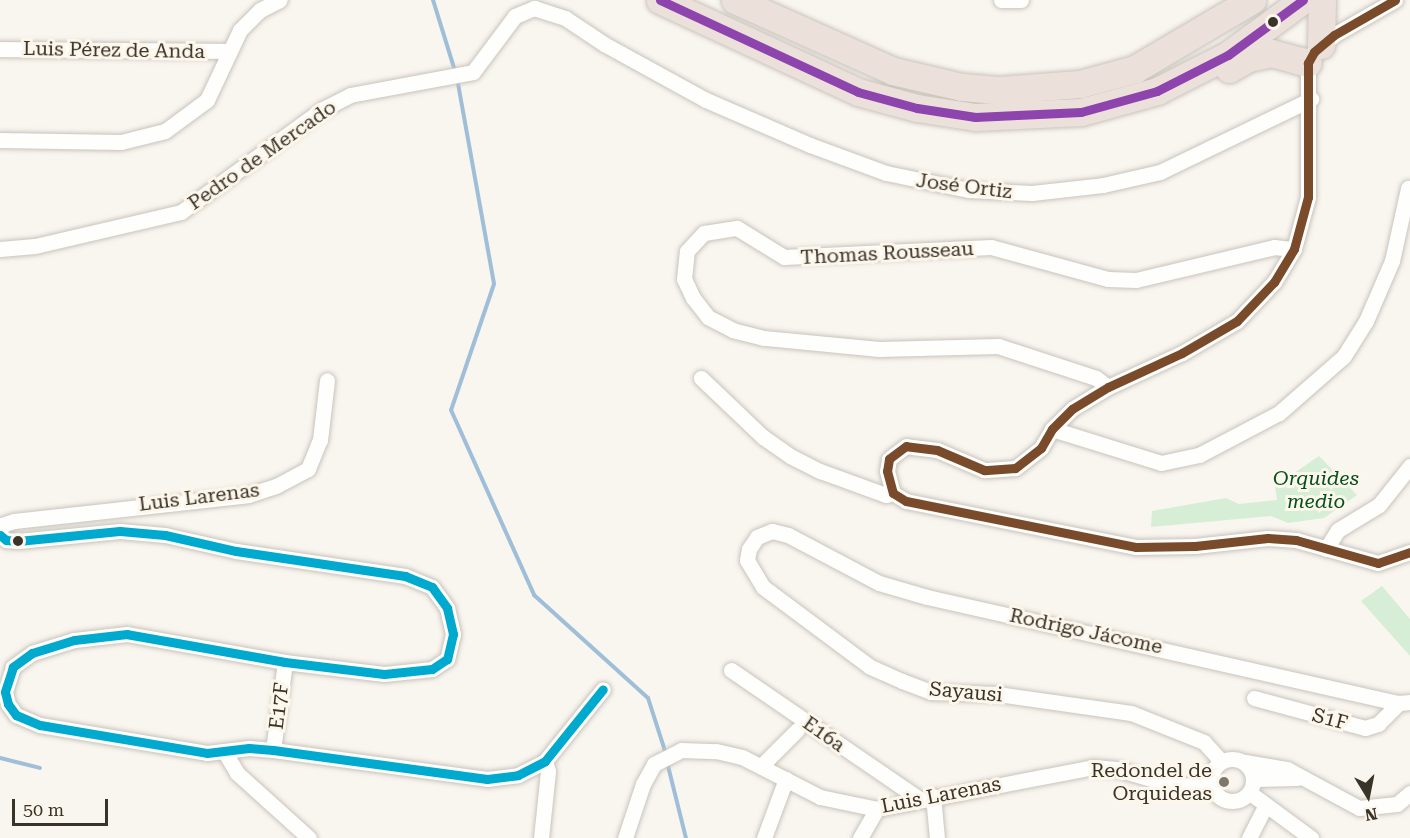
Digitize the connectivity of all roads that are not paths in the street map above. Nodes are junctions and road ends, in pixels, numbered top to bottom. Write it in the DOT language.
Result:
graph roads {
  1 [pos="280,0"];
  2 [pos="660,0"];
  3 [pos="735,0"];
  4 [pos="1001,0"];
  5 [pos="1022,0"];
  6 [pos="1252,0"];
  7 [pos="1303,0"];
  8 [pos="1322,0"];
  9 [pos="1395,0"];
  10 [pos="0,49"];
  11 [pos="228,51"];
  12 [pos="1315,54"];
  13 [pos="626,56"];
  14 [pos="1311,99"];
  15 [pos="1109,105"];
  16 [pos="0,140"];
  17 [pos="1408,188"];
  18 [pos="0,249"];
  19 [pos="1294,249"];
  20 [pos="701,378"];
  21 [pos="327,380"];
  22 [pos="1108,387"];
  23 [pos="1052,429"];
  24 [pos="1410,466"];
  25 [pos="893,493"];
  26 [pos="772,531"];
  27 [pos="0,533"];
  28 [pos="1326,549"];
  29 [pos="1410,552"];
  30 [pos="285,662"];
  31 [pos="731,670"];
  32 [pos="603,689"];
  33 [pos="1254,698"];
  34 [pos="1404,702"];
  35 [pos="797,730"];
  36 [pos="273,750"];
  37 [pos="224,751"];
  38 [pos="544,761"];
  39 [pos="1221,761"];
  40 [pos="1245,762"];
  41 [pos="761,766"];
  42 [pos="1300,778"];
  43 [pos="786,779"];
  44 [pos="1211,783"];
  45 [pos="1252,786"];
  46 [pos="1410,793"];
  47 [pos="925,797"];
  48 [pos="1265,806"];
  49 [pos="877,809"];
  50 [pos="309,838"];
  51 [pos="541,838"];
  52 [pos="625,838"];
  53 [pos="764,838"];
  54 [pos="860,838"];
  55 [pos="937,838"];
  56 [pos="1249,838"];
  57 [pos="1310,838"];
  1 -- 11 [label="street"];
  2 -- 15 [label="highway"];
  3 -- 6 [label="highway"];
  4 -- 5 [label="street"];
  7 -- 15 [label="highway"];
  8 -- 12 [label="highway"];
  9 -- 12 [label="street"];
  10 -- 11 [label="street, Luis Pérez de Anda"];
  11 -- 16 [label="street"];
  12 -- 14 [label="street"];
  12 -- 15 [label="highway"];
  13 -- 14 [label="street, José Ortiz"];
  13 -- 18 [label="street, Pedro de Mercado"];
  14 -- 19 [label="street"];
  17 -- 23 [label="street"];
  19 -- 22 [label="street"];
  19 -- 22 [label="street, Thomas Rousseau"];
  20 -- 25 [label="street"];
  21 -- 27 [label="street, Luis Larenas"];
  22 -- 23 [label="street"];
  23 -- 25 [label="street"];
  24 -- 28 [label="street"];
  25 -- 28 [label="street"];
  26 -- 34 [label="street, Rodrigo Jácome"];
  26 -- 39 [label="street, Sayausi"];
  27 -- 30 [label="street, Luis Larenas"];
  28 -- 29 [label="street"];
  30 -- 36 [label="street, E17F"];
  30 -- 37 [label="street"];
  31 -- 47 [label="street, E16a"];
  32 -- 38 [label="street"];
  33 -- 34 [label="street, S1F"];
  35 -- 41 [label="street"];
  36 -- 37 [label="street"];
  36 -- 38 [label="street"];
  37 -- 50 [label="street"];
  38 -- 51 [label="street"];
  39 -- 40 [label="street"];
  39 -- 44 [label="street"];
  40 -- 42 [label="street"];
  40 -- 45 [label="street"];
  41 -- 43 [label="street, Luis Larenas"];
  41 -- 52 [label="street, Luis Larenas"];
  42 -- 45 [label="street"];
  42 -- 46 [label="street"];
  43 -- 49 [label="street, Luis Larenas"];
  43 -- 53 [label="street"];
  44 -- 45 [label="street"];
  44 -- 47 [label="street, Luis Larenas"];
  45 -- 48 [label="street"];
  47 -- 49 [label="street, Luis Larenas"];
  47 -- 55 [label="street"];
  48 -- 56 [label="street"];
  48 -- 57 [label="street"];
  49 -- 54 [label="street"];
}
